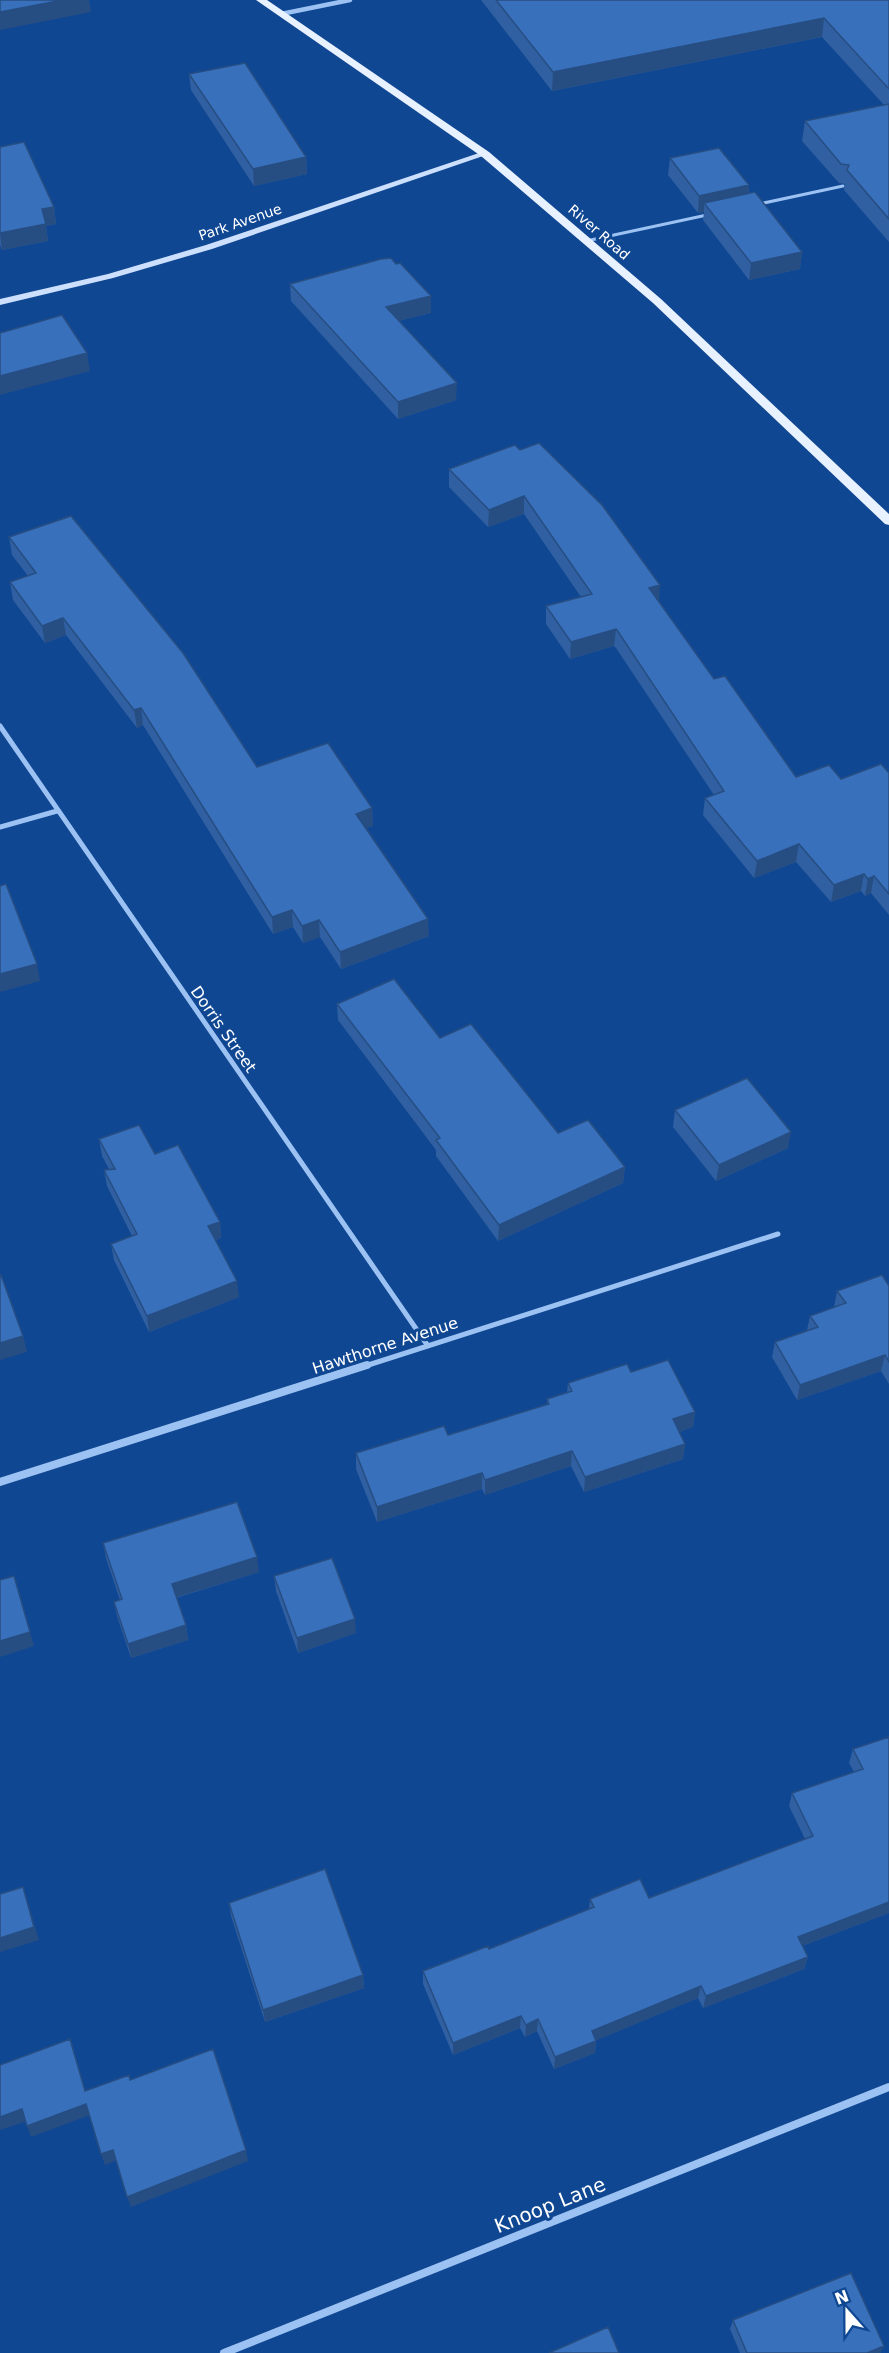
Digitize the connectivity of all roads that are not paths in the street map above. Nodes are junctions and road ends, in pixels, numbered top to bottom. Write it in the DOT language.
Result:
graph roads {
  1 [pos="261,0"];
  2 [pos="350,0"];
  3 [pos="281,14"];
  4 [pos="485,154"];
  5 [pos="843,186"];
  6 [pos="758,204"];
  7 [pos="712,214"];
  8 [pos="586,241"];
  9 [pos="0,302"];
  10 [pos="889,521"];
  11 [pos="0,726"];
  12 [pos="57,812"];
  13 [pos="0,827"];
  14 [pos="778,1234"];
  15 [pos="428,1346"];
  16 [pos="0,1482"];
  17 [pos="889,2087"];
  18 [pos="224,2353"];
  1 -- 3 [label="main road, River Road"];
  2 -- 3 [label="street"];
  3 -- 4 [label="main road, River Road"];
  4 -- 8 [label="main road, River Road"];
  4 -- 9 [label="street, Park Avenue"];
  5 -- 6 [label="lane"];
  7 -- 8 [label="lane"];
  8 -- 10 [label="main road, River Road"];
  11 -- 12 [label="street, Dorris Street"];
  12 -- 13 [label="street"];
  12 -- 15 [label="street, Dorris Street"];
  14 -- 15 [label="street, Hawthorne Avenue"];
  15 -- 16 [label="street, Hawthorne Avenue"];
  17 -- 18 [label="street, Knoop Lane"];
}
